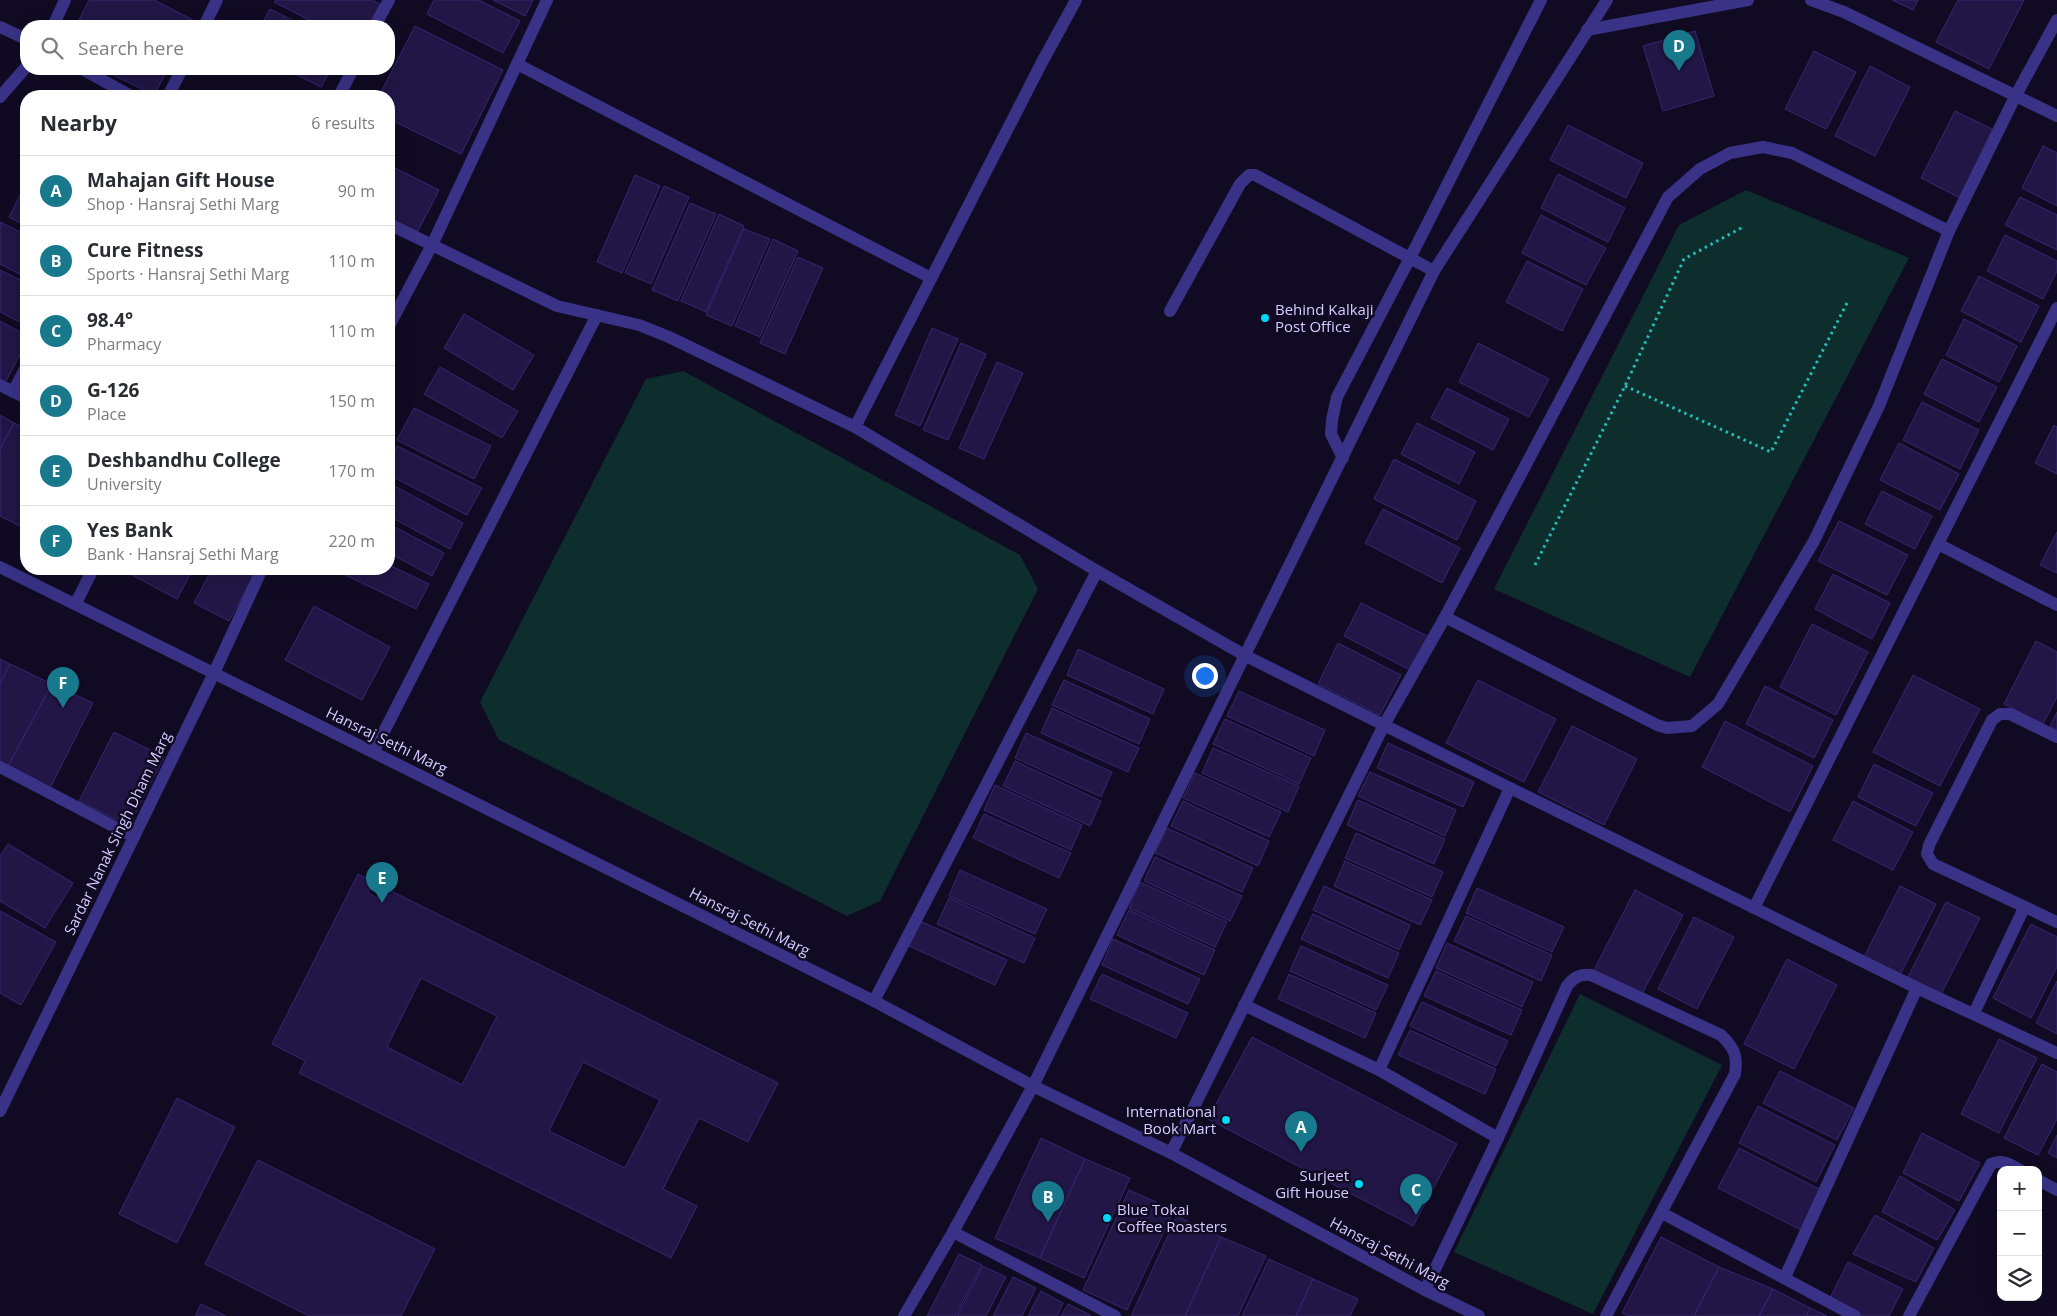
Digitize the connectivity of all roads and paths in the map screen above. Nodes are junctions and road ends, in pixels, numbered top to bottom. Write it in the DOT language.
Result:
graph roads {
  1 [pos="65,0"];
  2 [pos="217,0"];
  3 [pos="389,0"];
  4 [pos="548,0"];
  5 [pos="1076,0"];
  6 [pos="1541,0"];
  7 [pos="1607,0"];
  8 [pos="1748,0"];
  9 [pos="1811,0"];
  10 [pos="56,20"];
  11 [pos="207,20"];
  12 [pos="378,20"];
  13 [pos="2057,20"];
  14 [pos="0,27"];
  15 [pos="1587,30"];
  16 [pos="20,37"];
  17 [pos="517,64"];
  18 [pos="20,74"];
  19 [pos="93,75"];
  20 [pos="179,75"];
  21 [pos="350,75"];
  22 [pos="120,90"];
  23 [pos="171,90"];
  24 [pos="342,90"];
  25 [pos="2016,95"];
  26 [pos="0,97"];
  27 [pos="2057,116"];
  28 [pos="395,227"];
  29 [pos="1743,227"];
  30 [pos="1950,231"];
  31 [pos="432,244"];
  32 [pos="1410,258"];
  33 [pos="1434,271"];
  34 [pos="931,278"];
  35 [pos="1848,301"];
  36 [pos="2057,308"];
  37 [pos="1170,311"];
  38 [pos="395,315"];
  39 [pos="597,315"];
  40 [pos="20,379"];
  41 [pos="0,386"];
  42 [pos="1625,386"];
  43 [pos="13,392"];
  44 [pos="20,395"];
  45 [pos="855,427"];
  46 [pos="1343,458"];
  47 [pos="1938,544"];
  48 [pos="1536,566"];
  49 [pos="0,567"];
  50 [pos="1097,571"];
  51 [pos="91,575"];
  52 [pos="259,575"];
  53 [pos="76,603"];
  54 [pos="2057,605"];
  55 [pos="1445,617"];
  56 [pos="1246,656"];
  57 [pos="214,673"];
  58 [pos="1384,725"];
  59 [pos="2057,737"];
  60 [pos="374,751"];
  61 [pos="2,773"];
  62 [pos="1510,788"];
  63 [pos="134,837"];
  64 [pos="1754,908"];
  65 [pos="2024,908"];
  66 [pos="2057,922"];
  67 [pos="1917,988"];
  68 [pos="874,1001"];
  69 [pos="1244,1005"];
  70 [pos="1974,1013"];
  71 [pos="2057,1053"];
  72 [pos="1379,1070"];
  73 [pos="1033,1086"];
  74 [pos="0,1111"];
  75 [pos="1498,1138"];
  76 [pos="1171,1153"];
  77 [pos="2012,1166"];
  78 [pos="2042,1182"];
  79 [pos="2057,1190"];
  80 [pos="1662,1213"];
  81 [pos="952,1232"];
  82 [pos="1785,1277"];
  83 [pos="1424,1290"];
  84 [pos="904,1316"];
  85 [pos="1115,1316"];
  86 [pos="1479,1316"];
  87 [pos="1606,1316"];
  88 [pos="1855,1316"];
  89 [pos="1909,1316"];
  1 -- 10 [label="street"];
  2 -- 11 [label="street"];
  3 -- 12 [label="street"];
  4 -- 17 [label="street"];
  5 -- 34 [label="street"];
  6 -- 32 [label="street"];
  7 -- 15 [label="street"];
  8 -- 15 [label="street"];
  9 -- 25 [label="street"];
  13 -- 25 [label="street"];
  14 -- 16 [label="street"];
  15 -- 33 [label="street"];
  17 -- 31 [label="street"];
  17 -- 34 [label="street"];
  18 -- 26 [label="street"];
  19 -- 22 [label="street"];
  20 -- 23 [label="street"];
  21 -- 24 [label="street"];
  25 -- 27 [label="street"];
  25 -- 30 [label="street"];
  28 -- 31 [label="street"];
  29 -- 42 [label="path"];
  30 -- 55 [label="street"];
  30 -- 55 [label="street"];
  31 -- 38 [label="street"];
  31 -- 39 [label="street"];
  32 -- 33 [label="street"];
  32 -- 37 [label="street"];
  32 -- 46 [label="street"];
  33 -- 46 [label="street"];
  34 -- 45 [label="street"];
  35 -- 42 [label="path"];
  36 -- 47 [label="street"];
  39 -- 45 [label="street"];
  39 -- 60 [label="street"];
  40 -- 43 [label="street"];
  41 -- 43 [label="street"];
  42 -- 48 [label="path"];
  43 -- 44 [label="street"];
  45 -- 50 [label="street"];
  46 -- 56 [label="street"];
  47 -- 54 [label="street"];
  47 -- 64 [label="street"];
  49 -- 53 [label="street, Hansraj Sethi Marg"];
  50 -- 56 [label="street"];
  50 -- 68 [label="street"];
  51 -- 53 [label="street"];
  52 -- 57 [label="street, Sardar Nanak Singh Dham Marg"];
  53 -- 57 [label="street, Hansraj Sethi Marg"];
  55 -- 58 [label="street"];
  56 -- 58 [label="street"];
  56 -- 73 [label="street"];
  57 -- 60 [label="street, Hansraj Sethi Marg"];
  57 -- 63 [label="street, Sardar Nanak Singh Dham Marg"];
  58 -- 62 [label="street"];
  58 -- 69 [label="street"];
  59 -- 65 [label="street"];
  60 -- 68 [label="street, Hansraj Sethi Marg"];
  61 -- 63 [label="street"];
  62 -- 64 [label="street"];
  62 -- 72 [label="street"];
  63 -- 74 [label="street, Sardar Nanak Singh Dham Marg"];
  64 -- 67 [label="street"];
  65 -- 66 [label="street"];
  65 -- 70 [label="street"];
  67 -- 70 [label="street"];
  67 -- 82 [label="street"];
  68 -- 73 [label="street, Hansraj Sethi Marg"];
  69 -- 72 [label="street"];
  69 -- 76 [label="street"];
  70 -- 71 [label="street"];
  72 -- 75 [label="street"];
  73 -- 76 [label="street, Hansraj Sethi Marg"];
  73 -- 81 [label="street"];
  75 -- 80 [label="street"];
  75 -- 83 [label="street"];
  76 -- 83 [label="street, Hansraj Sethi Marg"];
  77 -- 89 [label="street"];
  78 -- 79 [label="street"];
  80 -- 82 [label="street"];
  80 -- 87 [label="street"];
  81 -- 84 [label="street"];
  81 -- 85 [label="street"];
  82 -- 88 [label="street"];
  83 -- 86 [label="street, Hansraj Sethi Marg"];
}
